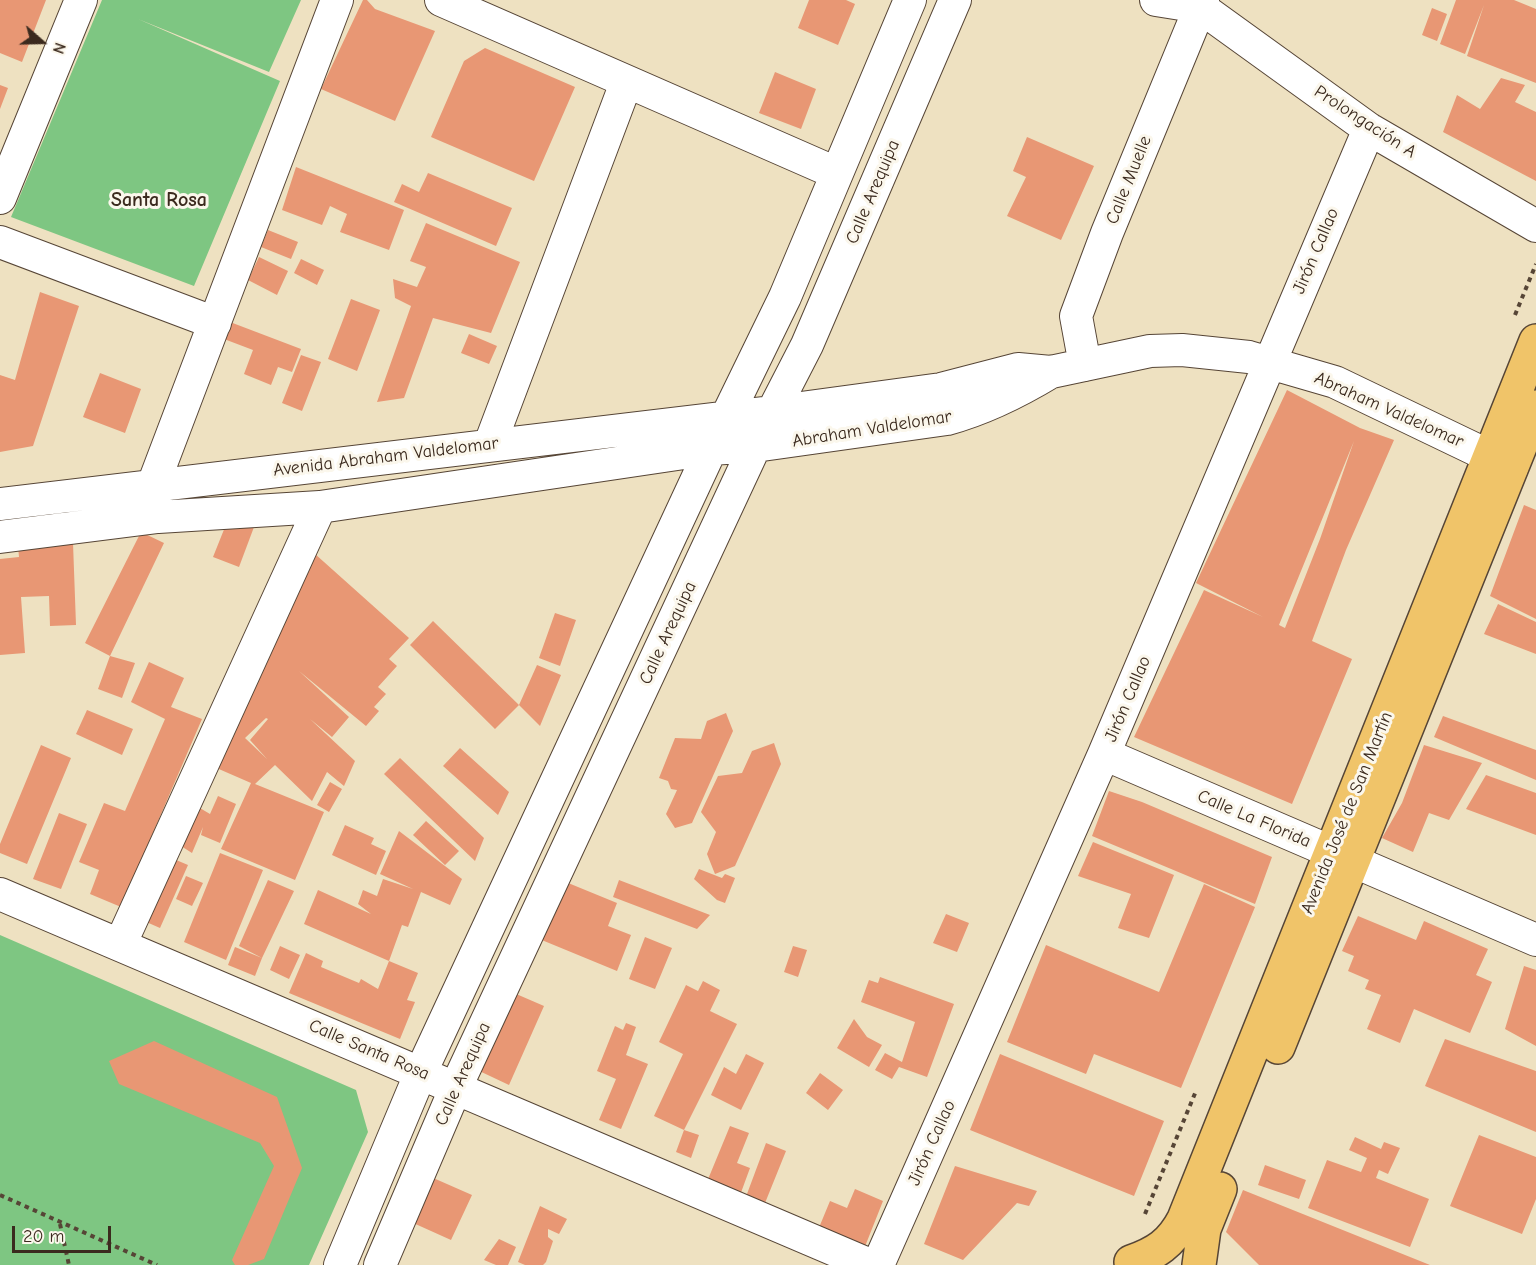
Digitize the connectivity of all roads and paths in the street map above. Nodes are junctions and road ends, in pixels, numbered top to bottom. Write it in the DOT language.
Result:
graph roads {
  1 [pos="81,0"];
  2 [pos="337,0"];
  3 [pos="441,0"];
  4 [pos="910,0"];
  5 [pos="955,0"];
  6 [pos="1156,0"];
  7 [pos="1200,2"];
  8 [pos="626,83"];
  9 [pos="1369,129"];
  10 [pos="836,173"];
  11 [pos="0,198"];
  12 [pos="1536,226"];
  13 [pos="0,242"];
  14 [pos="215,323"];
  15 [pos="1536,341"];
  16 [pos="1268,362"];
  17 [pos="1084,365"];
  18 [pos="1051,372"];
  19 [pos="1536,407"];
  20 [pos="773,412"];
  21 [pos="726,417"];
  22 [pos="490,444"];
  23 [pos="755,446"];
  24 [pos="711,449"];
  25 [pos="1501,461"];
  26 [pos="153,485"];
  27 [pos="0,504"];
  28 [pos="320,507"];
  29 [pos="158,517"];
  30 [pos="0,537"];
  31 [pos="1104,754"];
  32 [pos="1342,857"];
  33 [pos="0,894"];
  34 [pos="1536,940"];
  35 [pos="120,945"];
  36 [pos="421,1072"];
  37 [pos="456,1087"];
  38 [pos="0,1195"];
  39 [pos="60,1224"];
  40 [pos="1130,1264"];
  41 [pos="69,1265"];
  42 [pos="157,1265"];
  43 [pos="340,1265"];
  44 [pos="380,1265"];
  45 [pos="870,1265"];
  46 [pos="878,1265"];
  47 [pos="1199,1265"];
  1 -- 11 [label="street"];
  2 -- 14 [label="street"];
  3 -- 8 [label="street"];
  4 -- 10 [label="street"];
  5 -- 20 [label="street, Calle Arequipa"];
  6 -- 7 [label="street, Prolongación A"];
  7 -- 9 [label="street, Prolongación A"];
  7 -- 17 [label="street, Calle Muelle"];
  8 -- 10 [label="street"];
  8 -- 22 [label="street"];
  9 -- 12 [label="street, Prolongación A"];
  9 -- 16 [label="street, Jirón Callao"];
  10 -- 21 [label="street"];
  13 -- 14 [label="street"];
  14 -- 26 [label="street"];
  15 -- 25 [label="main road, Avenida José de San Martín"];
  16 -- 17 [label="street, Abraham Valdelomar"];
  16 -- 25 [label="street, Abraham Valdelomar"];
  16 -- 31 [label="street, Jirón Callao"];
  17 -- 18 [label="street, Abraham Valdelomar"];
  18 -- 20 [label="street, Abraham Valdelomar"];
  18 -- 23 [label="street, Abraham Valdelomar"];
  19 -- 25 [label="main road, Avenida José de San Martín"];
  20 -- 21 [label="street, Avenida Abraham Valdelomar"];
  20 -- 23 [label="street, Calle Arequipa"];
  21 -- 22 [label="street, Avenida Abraham Valdelomar"];
  21 -- 24 [label="street"];
  22 -- 26 [label="street, Avenida Abraham Valdelomar"];
  23 -- 24 [label="street, Avenida Abraham Valdelomar"];
  23 -- 37 [label="street, Calle Arequipa"];
  24 -- 28 [label="street, Avenida Abraham Valdelomar"];
  24 -- 36 [label="street"];
  25 -- 32 [label="main road, Avenida José de San Martín"];
  26 -- 27 [label="street, Avenida Abraham Valdelomar"];
  26 -- 29 [label="street"];
  28 -- 29 [label="street, Avenida Abraham Valdelomar"];
  28 -- 35 [label="street"];
  29 -- 30 [label="street, Avenida Abraham Valdelomar"];
  31 -- 32 [label="street, Calle La Florida"];
  31 -- 46 [label="street, Jirón Callao"];
  32 -- 34 [label="street, Calle La Florida"];
  32 -- 40 [label="main road, Avenida José de San Martín"];
  32 -- 47 [label="main road, Avenida José de San Martín"];
  33 -- 35 [label="street, Calle Santa Rosa"];
  35 -- 36 [label="street, Calle Santa Rosa"];
  36 -- 37 [label="street, Calle Santa Rosa"];
  36 -- 43 [label="street"];
  37 -- 44 [label="street, Calle Arequipa"];
  37 -- 45 [label="street, Calle Santa Rosa"];
  38 -- 39 [label="path"];
  39 -- 41 [label="path"];
  39 -- 42 [label="path"];
}
